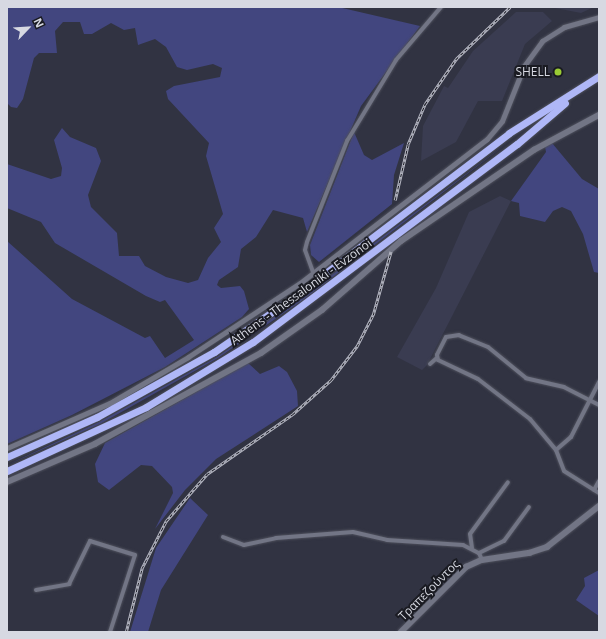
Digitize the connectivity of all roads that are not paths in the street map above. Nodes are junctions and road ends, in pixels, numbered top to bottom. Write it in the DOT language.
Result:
graph roads {
  1 [pos="441,7"];
  2 [pos="599,17"];
  3 [pos="599,76"];
  4 [pos="582,88"];
  5 [pos="599,115"];
  6 [pos="314,272"];
  7 [pos="437,358"];
  8 [pos="430,364"];
  9 [pos="599,382"];
  10 [pos="590,401"];
  11 [pos="599,405"];
  12 [pos="7,448"];
  13 [pos="556,450"];
  14 [pos="7,457"];
  15 [pos="7,471"];
  16 [pos="599,481"];
  17 [pos="7,482"];
  18 [pos="508,482"];
  19 [pos="594,490"];
  20 [pos="599,493"];
  21 [pos="599,506"];
  22 [pos="529,507"];
  23 [pos="223,537"];
  24 [pos="472,548"];
  25 [pos="479,553"];
  26 [pos="482,560"];
  27 [pos="36,590"];
  28 [pos="110,632"];
  29 [pos="401,632"];
  1 -- 6 [label="street"];
  2 -- 6 [label="street"];
  3 -- 4 [label="highway, Athens - Thessaloniki - Evzonoi"];
  4 -- 14 [label="highway, Athens - Thessaloniki - Evzonoi"];
  4 -- 15 [label="highway, Athens - Thessaloniki - Evzonoi"];
  5 -- 17 [label="main road"];
  6 -- 12 [label="street"];
  7 -- 8 [label="street"];
  7 -- 10 [label="street"];
  7 -- 13 [label="street"];
  9 -- 10 [label="street"];
  10 -- 11 [label="street"];
  10 -- 13 [label="street"];
  13 -- 19 [label="street"];
  16 -- 19 [label="street"];
  18 -- 24 [label="street"];
  19 -- 20 [label="street"];
  21 -- 26 [label="main road, Τραπεζούντος"];
  22 -- 25 [label="street"];
  23 -- 24 [label="street"];
  24 -- 25 [label="street"];
  25 -- 26 [label="street"];
  26 -- 29 [label="main road, Τραπεζούντος"];
  27 -- 28 [label="street"];
}
